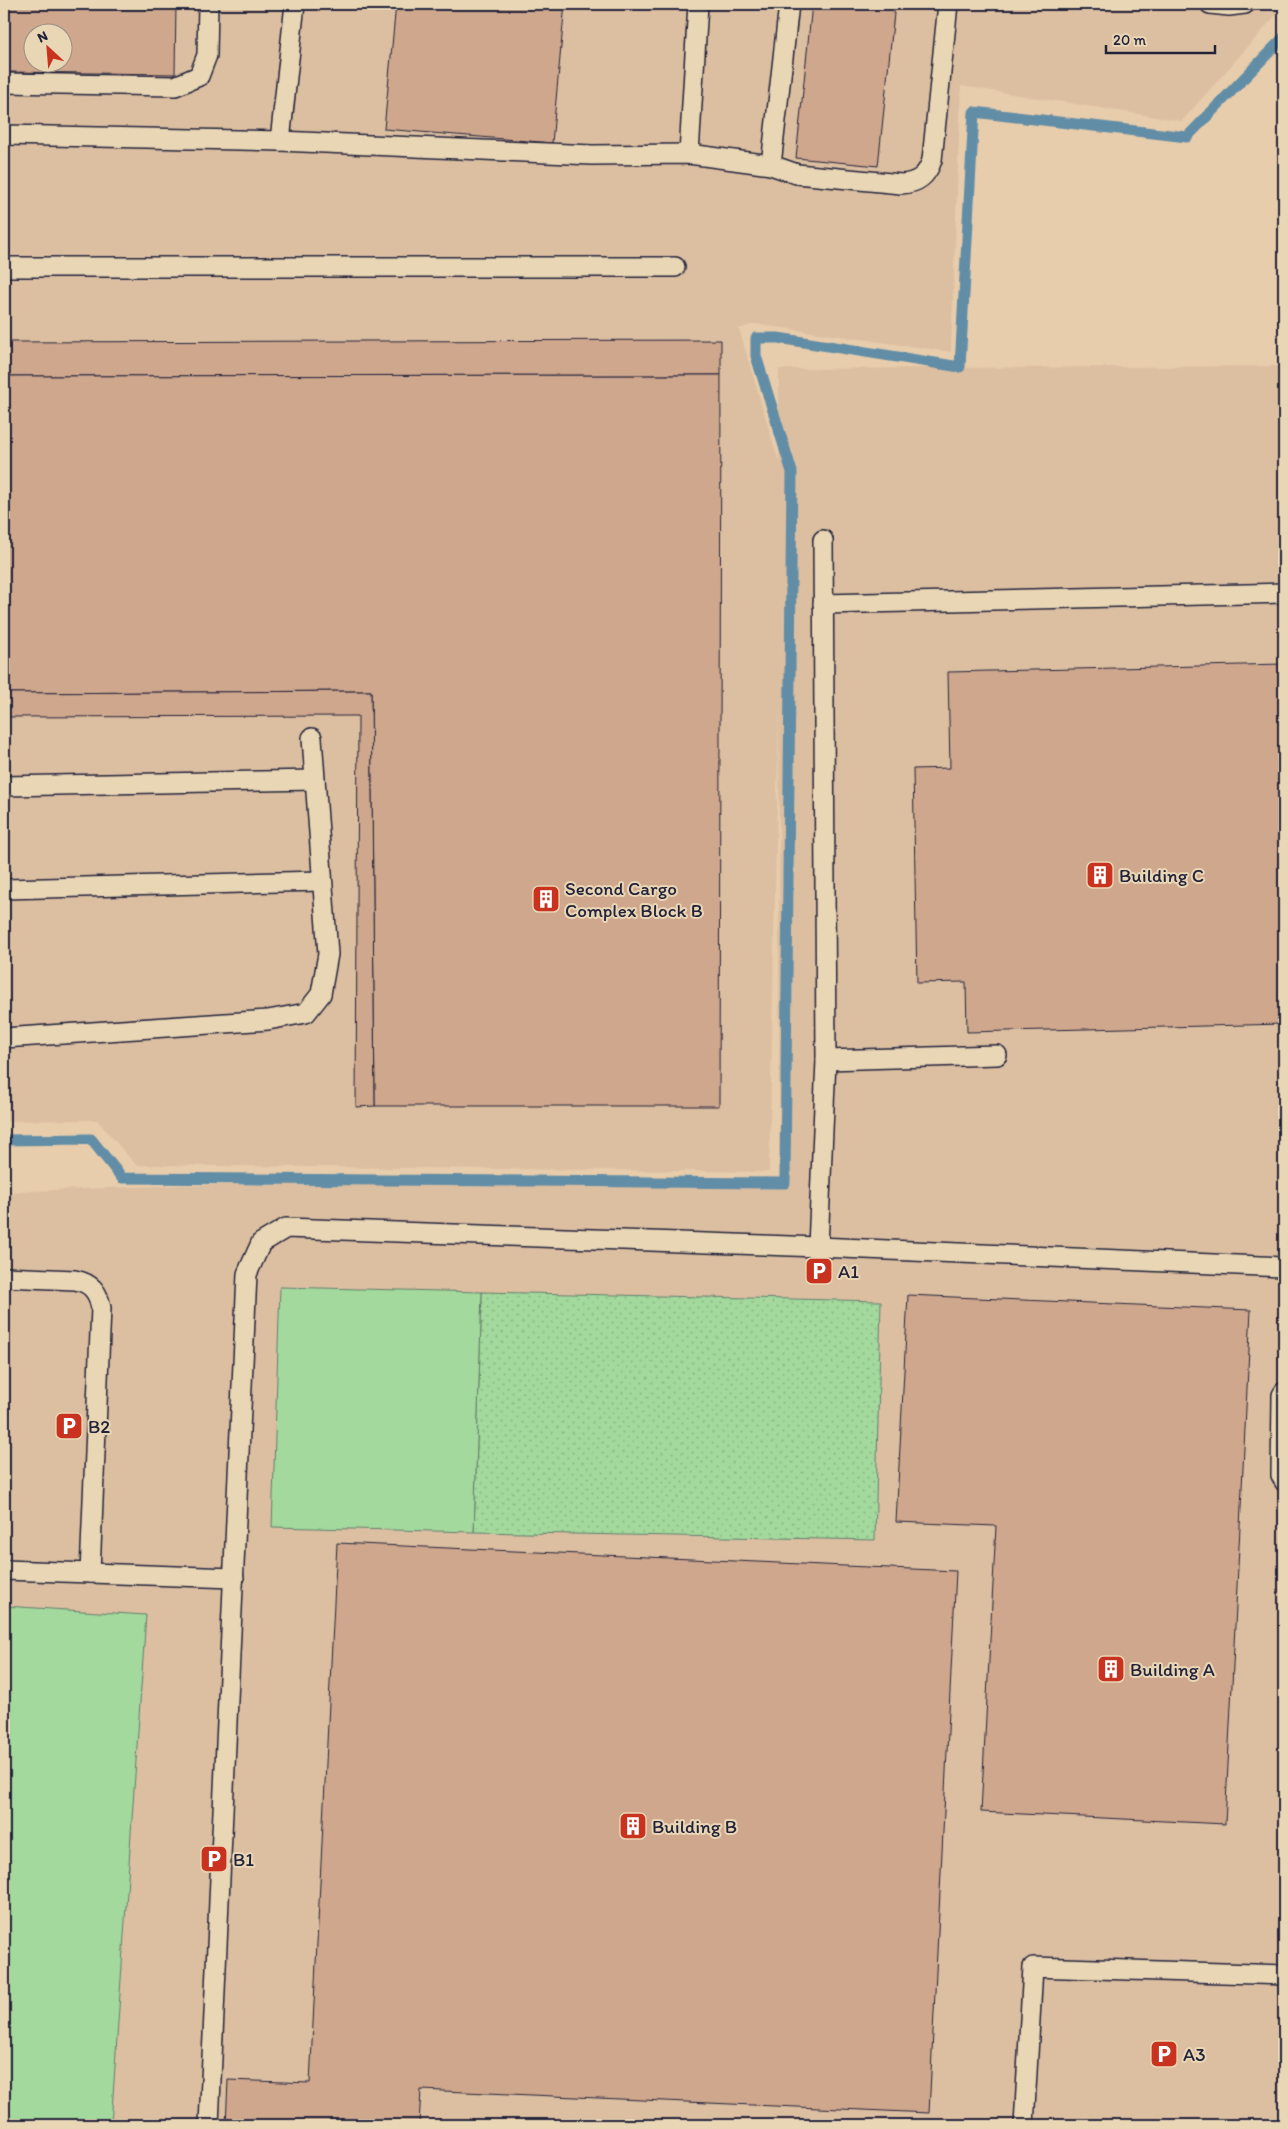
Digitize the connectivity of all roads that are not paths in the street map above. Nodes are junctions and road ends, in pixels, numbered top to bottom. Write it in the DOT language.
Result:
graph roads {
  1 [pos="208,4"];
  2 [pos="295,4"];
  3 [pos="698,4"];
  4 [pos="789,4"];
  5 [pos="948,4"];
  6 [pos="1210,4"];
  7 [pos="1245,4"];
  8 [pos="4,83"];
  9 [pos="4,135"];
  10 [pos="280,140"];
  11 [pos="689,154"];
  12 [pos="770,165"];
  13 [pos="4,267"];
  14 [pos="675,267"];
  15 [pos="823,540"];
  16 [pos="1284,593"];
  17 [pos="822,604"];
  18 [pos="312,738"];
  19 [pos="315,780"];
  20 [pos="4,786"];
  21 [pos="322,881"];
  22 [pos="4,889"];
  23 [pos="4,1038"];
  24 [pos="997,1055"];
  25 [pos="826,1060"];
  26 [pos="818,1247"];
  27 [pos="1284,1267"];
  28 [pos="4,1277"];
  29 [pos="1284,1392"];
  30 [pos="1284,1481"];
  31 [pos="4,1570"];
  32 [pos="90,1573"];
  33 [pos="234,1578"];
  34 [pos="1284,1975"];
  35 [pos="209,2125"];
  36 [pos="1024,2125"];
  1 -- 8 [label="lane"];
  2 -- 10 [label="lane"];
  3 -- 11 [label="lane"];
  4 -- 12 [label="lane"];
  5 -- 12 [label="lane"];
  6 -- 7 [label="lane"];
  9 -- 10 [label="lane"];
  10 -- 11 [label="lane"];
  11 -- 12 [label="lane"];
  13 -- 14 [label="lane"];
  15 -- 17 [label="lane"];
  16 -- 17 [label="lane"];
  17 -- 25 [label="lane"];
  18 -- 19 [label="lane"];
  19 -- 20 [label="lane"];
  19 -- 21 [label="lane"];
  21 -- 22 [label="lane"];
  21 -- 23 [label="lane"];
  24 -- 25 [label="lane"];
  25 -- 26 [label="lane"];
  26 -- 27 [label="lane"];
  26 -- 33 [label="lane"];
  28 -- 32 [label="lane"];
  29 -- 30 [label="lane"];
  31 -- 32 [label="lane"];
  32 -- 33 [label="lane"];
  33 -- 35 [label="lane"];
  34 -- 36 [label="lane"];
}
